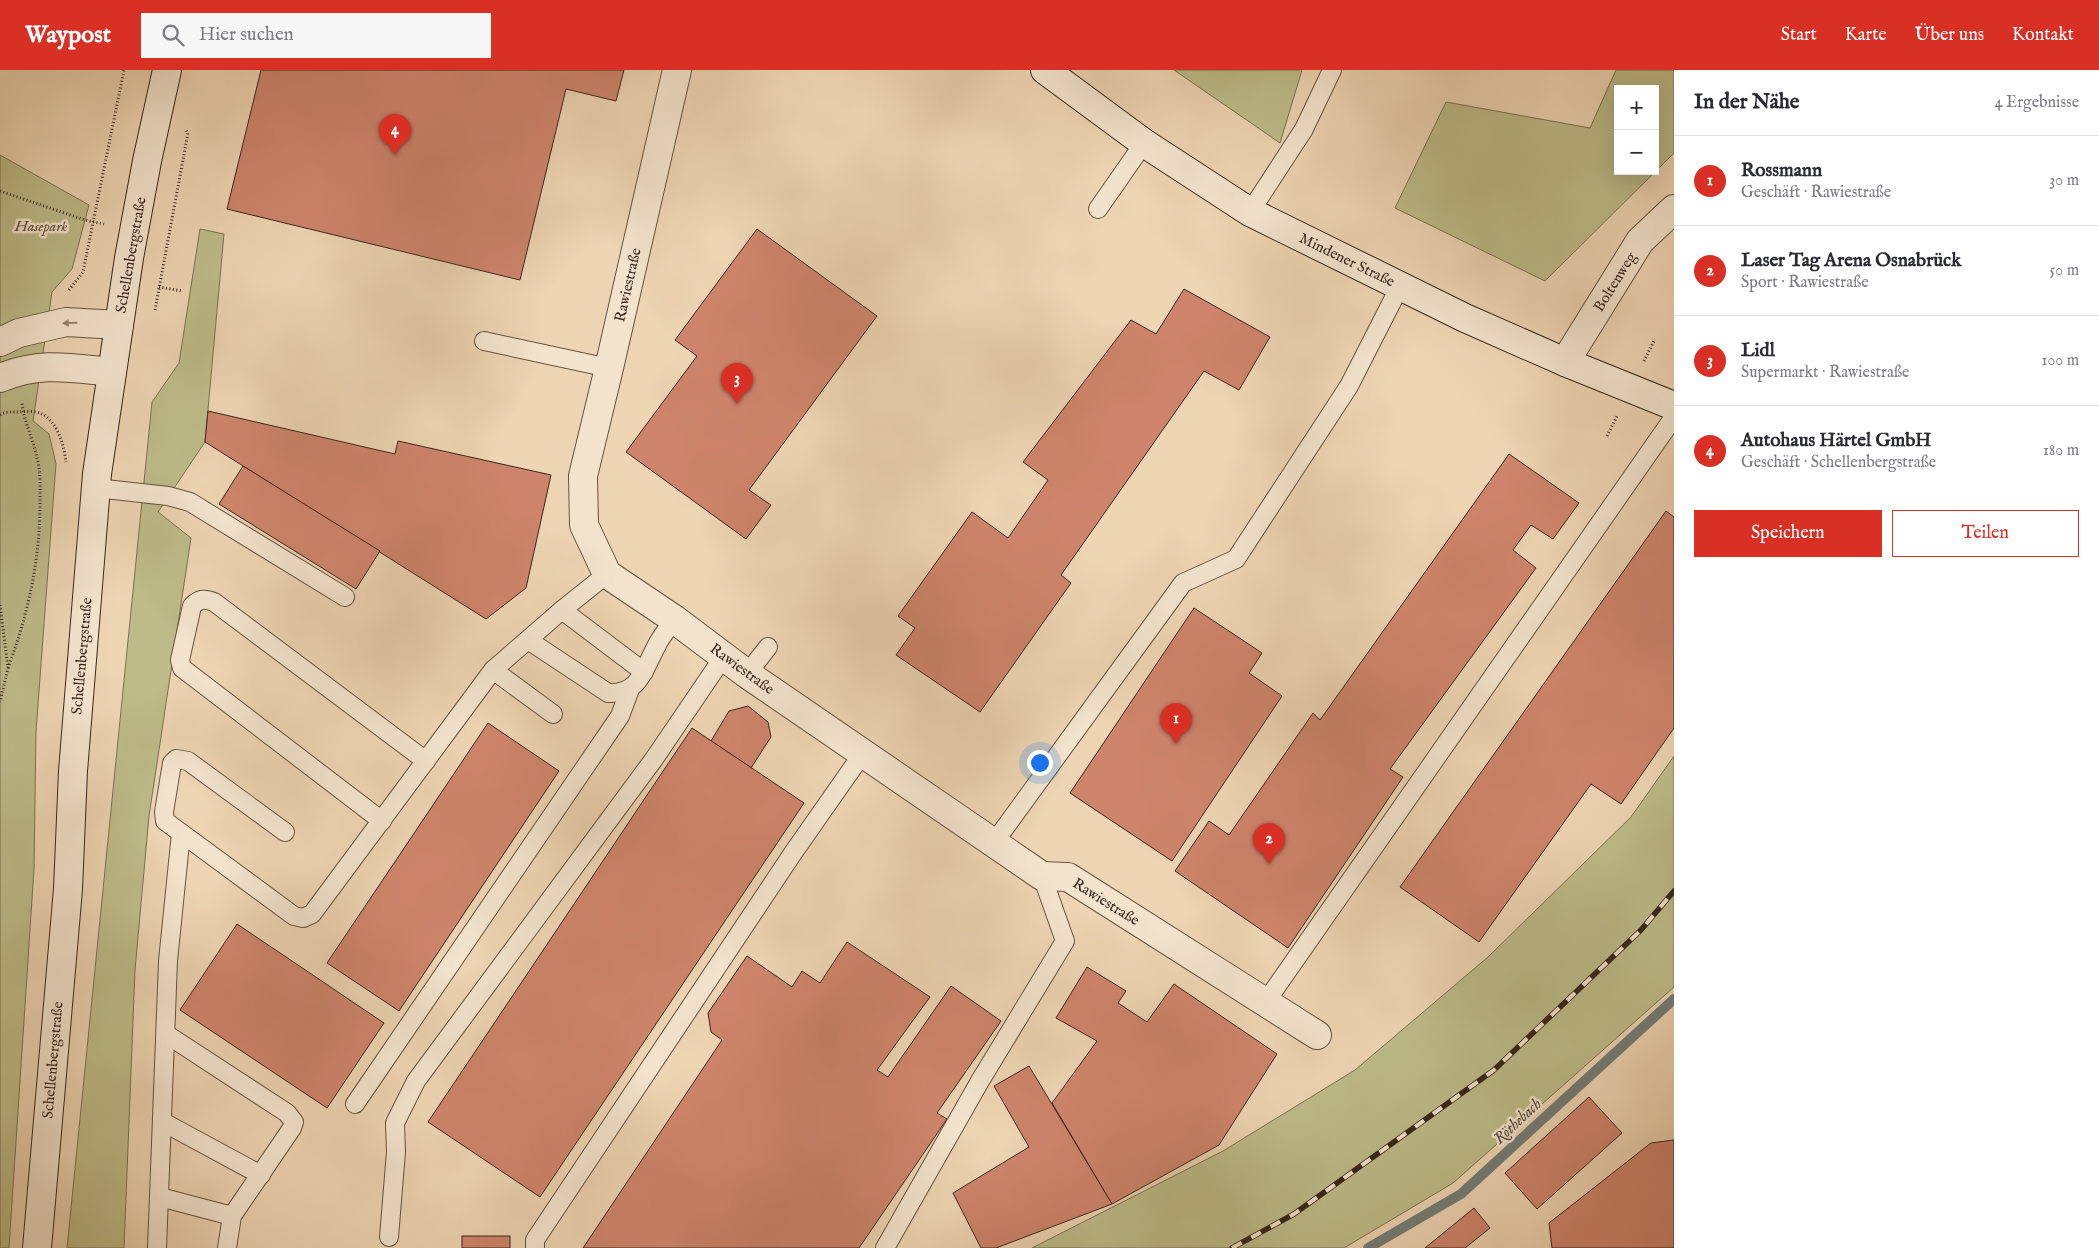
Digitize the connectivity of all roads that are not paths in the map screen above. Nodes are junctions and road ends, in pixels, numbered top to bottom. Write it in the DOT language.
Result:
graph roads {
  1 [pos="167,70"];
  2 [pos="677,70"];
  3 [pos="1045,70"];
  4 [pos="1332,70"];
  5 [pos="1144,143"];
  6 [pos="1098,209"];
  7 [pos="1674,209"];
  8 [pos="1250,212"];
  9 [pos="1400,286"];
  10 [pos="119,325"];
  11 [pos="484,341"];
  12 [pos="0,342"];
  13 [pos="1564,362"];
  14 [pos="609,368"];
  15 [pos="112,372"];
  16 [pos="0,378"];
  17 [pos="1674,406"];
  18 [pos="1674,417"];
  19 [pos="96,488"];
  20 [pos="607,574"];
  21 [pos="345,597"];
  22 [pos="562,610"];
  23 [pos="674,619"];
  24 [pos="528,640"];
  25 [pos="768,648"];
  26 [pos="724,656"];
  27 [pos="493,670"];
  28 [pos="644,672"];
  29 [pos="747,674"];
  30 [pos="630,689"];
  31 [pos="553,714"];
  32 [pos="863,754"];
  33 [pos="426,761"];
  34 [pos="382,821"];
  35 [pos="285,832"];
  36 [pos="181,833"];
  37 [pos="994,844"];
  38 [pos="1042,876"];
  39 [pos="1265,1003"];
  40 [pos="166,1034"];
  41 [pos="1317,1035"];
  42 [pos="355,1104"];
  43 [pos="163,1122"];
  44 [pos="260,1175"];
  45 [pos="160,1196"];
  46 [pos="232,1216"];
  47 [pos="389,1237"];
  48 [pos="37,1248"];
  49 [pos="157,1248"];
  50 [pos="227,1248"];
  51 [pos="536,1248"];
  52 [pos="885,1248"];
  1 -- 10 [label="street, Schellenbergstraße"];
  2 -- 14 [label="street, Rawiestraße"];
  3 -- 5 [label="street, Mindener Straße"];
  4 -- 8 [label="lane"];
  5 -- 6 [label="lane"];
  5 -- 8 [label="street, Mindener Straße"];
  7 -- 13 [label="street, Boltenweg"];
  8 -- 9 [label="street, Mindener Straße"];
  9 -- 13 [label="street, Mindener Straße"];
  9 -- 37 [label="lane"];
  10 -- 12 [label="street, one-way"];
  10 -- 15 [label="street, Schellenbergstraße"];
  11 -- 14 [label="lane"];
  13 -- 17 [label="street, Mindener Straße"];
  14 -- 20 [label="street, Rawiestraße"];
  15 -- 16 [label="street"];
  15 -- 19 [label="street, Schellenbergstraße"];
  18 -- 39 [label="lane"];
  19 -- 21 [label="lane"];
  19 -- 48 [label="street, Schellenbergstraße"];
  20 -- 22 [label="lane"];
  20 -- 23 [label="street, Rawiestraße"];
  22 -- 24 [label="lane"];
  22 -- 28 [label="lane"];
  23 -- 26 [label="street, Rawiestraße"];
  23 -- 28 [label="lane"];
  24 -- 27 [label="lane"];
  24 -- 30 [label="lane"];
  25 -- 29 [label="lane"];
  26 -- 29 [label="street, Rawiestraße"];
  26 -- 47 [label="lane"];
  27 -- 31 [label="lane"];
  27 -- 33 [label="lane"];
  28 -- 30 [label="lane"];
  29 -- 32 [label="street, Rawiestraße"];
  30 -- 42 [label="lane"];
  32 -- 37 [label="street, Rawiestraße"];
  32 -- 51 [label="lane"];
  33 -- 34 [label="lane"];
  33 -- 34 [label="lane"];
  34 -- 36 [label="lane"];
  35 -- 36 [label="lane"];
  36 -- 40 [label="lane"];
  37 -- 38 [label="street, Rawiestraße"];
  38 -- 39 [label="street, Rawiestraße"];
  38 -- 52 [label="lane"];
  39 -- 41 [label="street, Rawiestraße"];
  40 -- 43 [label="lane"];
  40 -- 44 [label="lane"];
  43 -- 44 [label="lane"];
  43 -- 45 [label="lane"];
  44 -- 46 [label="lane"];
  45 -- 46 [label="lane"];
  45 -- 49 [label="lane"];
  46 -- 50 [label="lane"];
}
